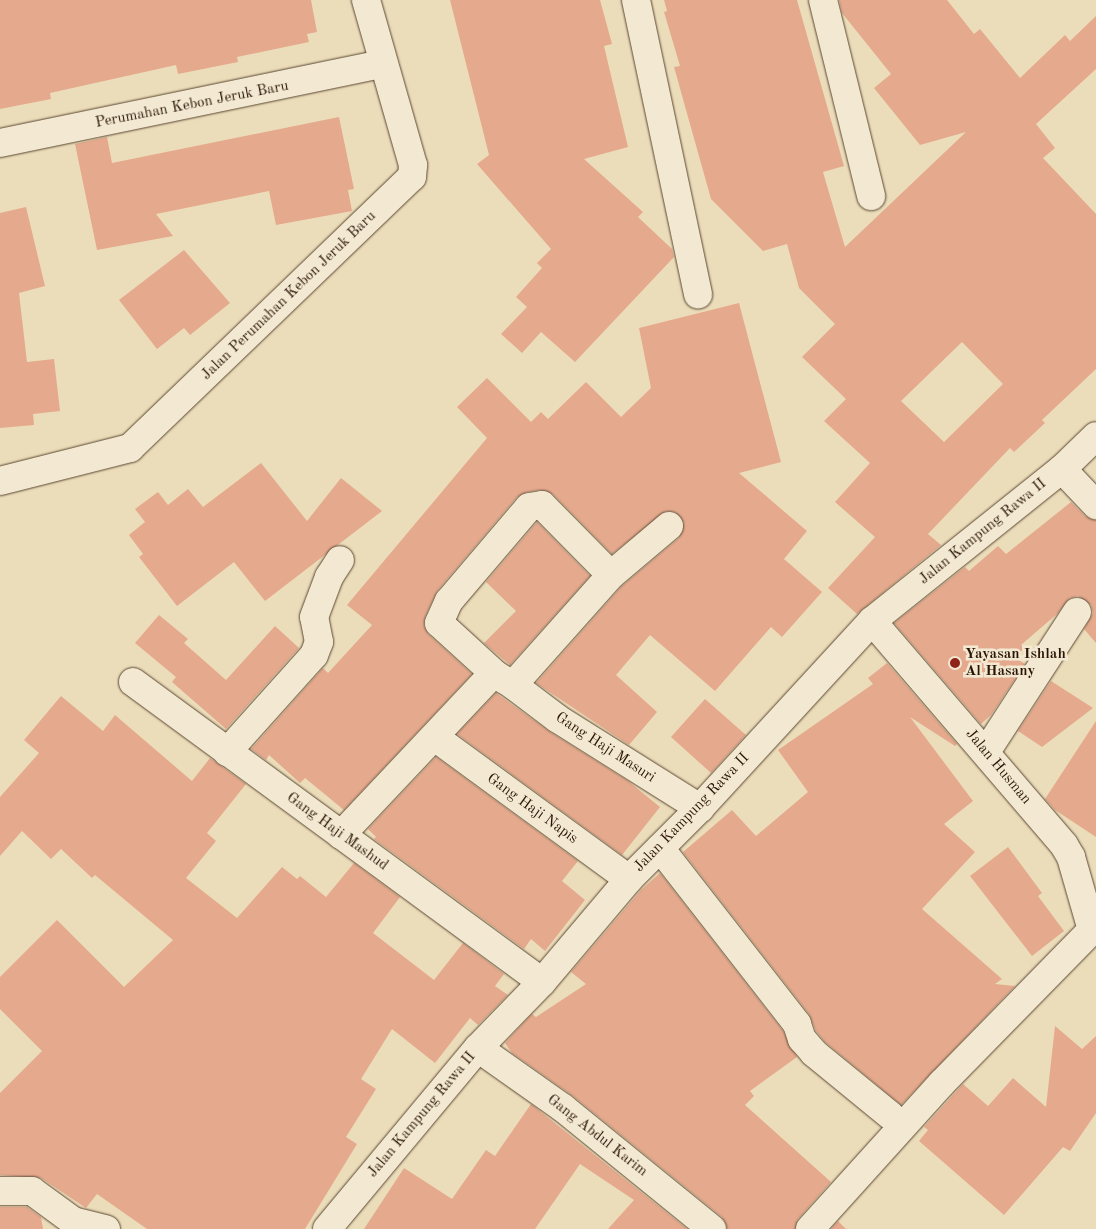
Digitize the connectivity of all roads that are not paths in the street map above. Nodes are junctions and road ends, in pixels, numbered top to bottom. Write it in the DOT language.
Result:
graph roads {
  1 [pos="366,0"];
  2 [pos="636,0"];
  3 [pos="823,0"];
  4 [pos="383,64"];
  5 [pos="0,143"];
  6 [pos="871,196"];
  7 [pos="698,295"];
  8 [pos="1096,436"];
  9 [pos="1062,469"];
  10 [pos="0,481"];
  11 [pos="1096,505"];
  12 [pos="669,526"];
  13 [pos="340,560"];
  14 [pos="611,575"];
  15 [pos="1076,612"];
  16 [pos="872,622"];
  17 [pos="504,680"];
  18 [pos="132,682"];
  19 [pos="436,738"];
  20 [pos="227,752"];
  21 [pos="986,752"];
  22 [pos="700,808"];
  23 [pos="342,835"];
  24 [pos="660,848"];
  25 [pos="629,879"];
  26 [pos="1094,931"];
  27 [pos="542,982"];
  28 [pos="478,1048"];
  29 [pos="891,1116"];
  30 [pos="0,1191"];
  31 [pos="106,1229"];
  32 [pos="327,1229"];
  33 [pos="712,1229"];
  34 [pos="810,1229"];
  1 -- 4 [label="street, Jalan Perumahan Kebon Jeruk Baru"];
  2 -- 7 [label="street"];
  3 -- 6 [label="street"];
  4 -- 5 [label="street, Perumahan Kebon Jeruk Baru"];
  4 -- 10 [label="street, Jalan Perumahan Kebon Jeruk Baru"];
  8 -- 9 [label="street, Jalan Kampung Rawa II"];
  9 -- 11 [label="street"];
  9 -- 16 [label="street, Jalan Kampung Rawa II"];
  12 -- 14 [label="street"];
  13 -- 20 [label="street"];
  14 -- 17 [label="street"];
  14 -- 17 [label="street, Gang Haji Masuri"];
  15 -- 21 [label="street"];
  16 -- 21 [label="street, Jalan Husman"];
  16 -- 22 [label="street, Jalan Kampung Rawa II"];
  17 -- 19 [label="street"];
  17 -- 22 [label="street, Gang Haji Masuri"];
  18 -- 20 [label="street, Gang Haji Mashud"];
  19 -- 23 [label="street"];
  19 -- 25 [label="street, Gang Haji Napis"];
  20 -- 23 [label="street, Gang Haji Mashud"];
  21 -- 26 [label="street, Jalan Husman"];
  22 -- 24 [label="street, Jalan Kampung Rawa II"];
  23 -- 27 [label="street, Gang Haji Mashud"];
  24 -- 25 [label="street, Jalan Kampung Rawa II"];
  24 -- 29 [label="street"];
  25 -- 27 [label="street, Jalan Kampung Rawa II"];
  26 -- 34 [label="street"];
  27 -- 28 [label="street, Jalan Kampung Rawa II"];
  28 -- 32 [label="street, Jalan Kampung Rawa II"];
  28 -- 33 [label="street, Gang Abdul Karim"];
  30 -- 31 [label="street"];
}
